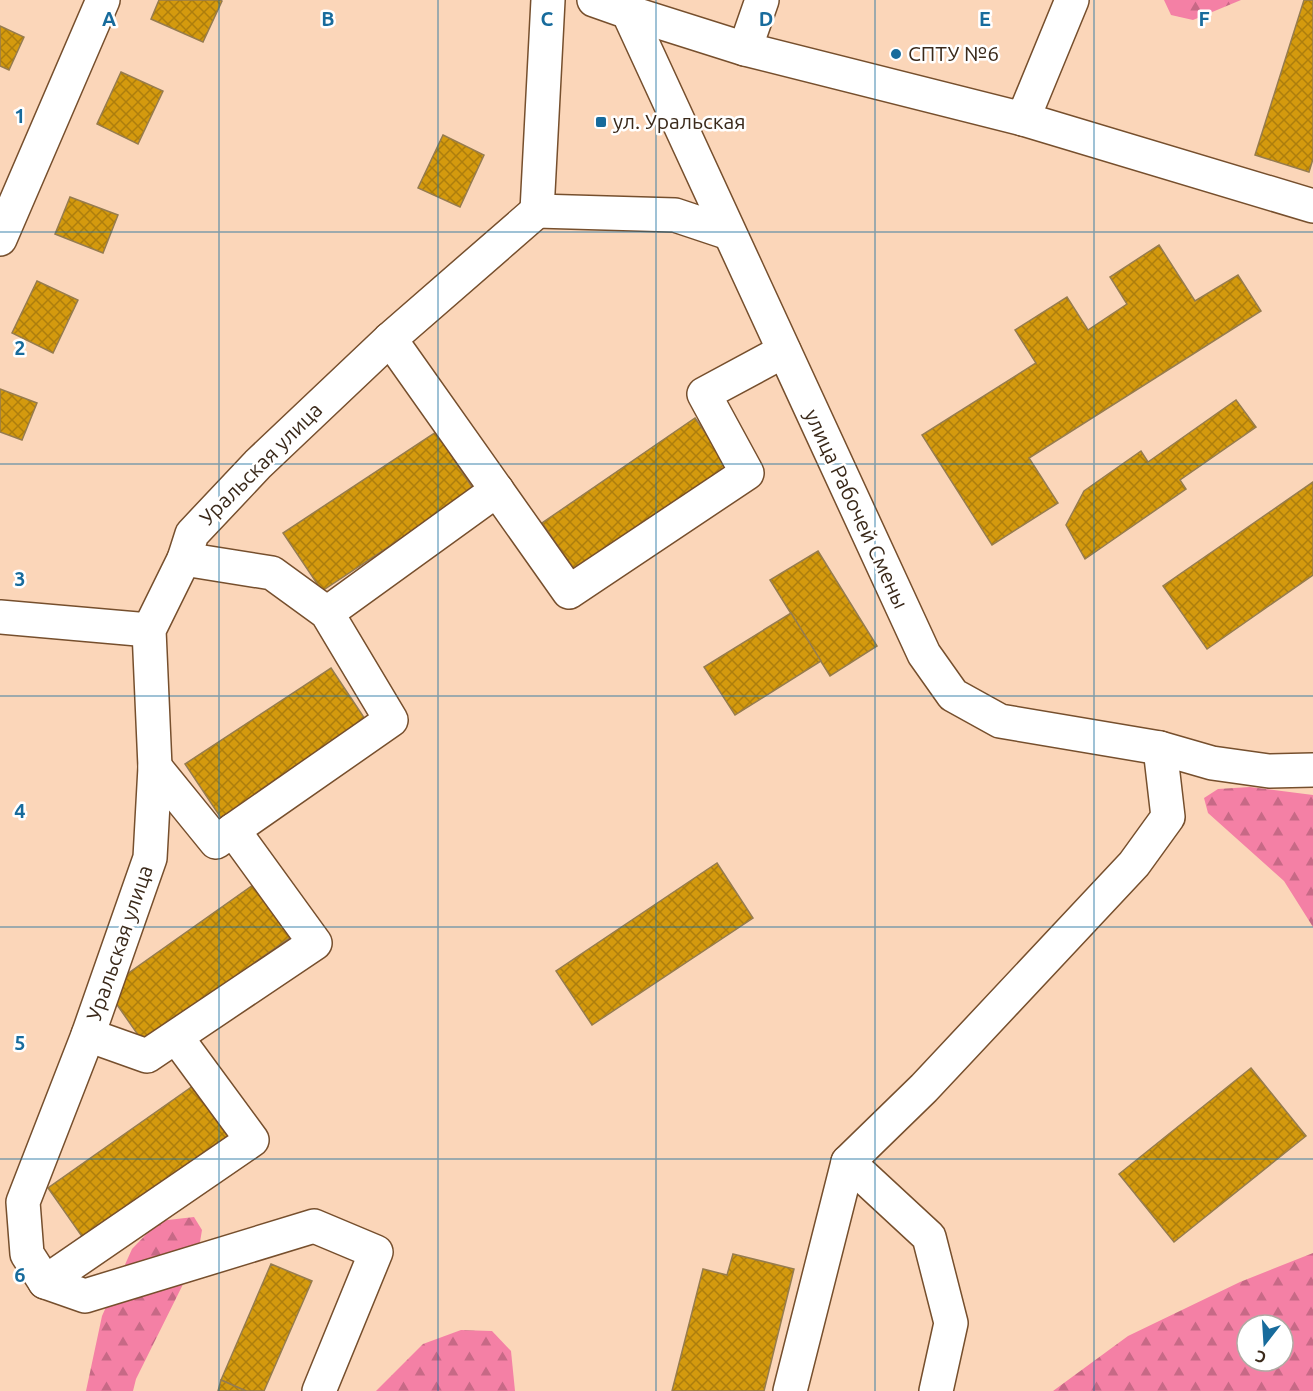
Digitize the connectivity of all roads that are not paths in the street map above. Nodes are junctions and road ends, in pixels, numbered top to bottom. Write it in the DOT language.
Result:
graph roads {
  1 [pos="103,0"];
  2 [pos="548,0"];
  3 [pos="594,0"];
  4 [pos="762,0"];
  5 [pos="1072,0"];
  6 [pos="628,12"];
  7 [pos="746,49"];
  8 [pos="1023,119"];
  9 [pos="1313,206"];
  10 [pos="537,211"];
  11 [pos="729,233"];
  12 [pos="0,239"];
  13 [pos="390,339"];
  14 [pos="784,351"];
  15 [pos="497,490"];
  16 [pos="184,558"];
  17 [pos="327,613"];
  18 [pos="0,617"];
  19 [pos="149,630"];
  20 [pos="1160,748"];
  21 [pos="155,767"];
  22 [pos="1313,770"];
  23 [pos="233,830"];
  24 [pos="88,1035"];
  25 [pos="177,1038"];
  26 [pos="848,1162"];
  27 [pos="45,1282"];
  28 [pos="320,1391"];
  29 [pos="790,1391"];
  30 [pos="936,1391"];
  1 -- 12 [label="street"];
  2 -- 10 [label="street"];
  3 -- 6 [label="street"];
  4 -- 7 [label="street"];
  5 -- 8 [label="street"];
  6 -- 7 [label="street"];
  6 -- 11 [label="street, улица Рабочей Смены"];
  7 -- 8 [label="street"];
  8 -- 9 [label="street"];
  10 -- 11 [label="street"];
  10 -- 13 [label="street, Уральская улица"];
  11 -- 14 [label="street, улица Рабочей Смены"];
  13 -- 15 [label="street"];
  13 -- 16 [label="street, Уральская улица"];
  14 -- 15 [label="street"];
  14 -- 20 [label="street, улица Рабочей Смены"];
  15 -- 17 [label="street"];
  16 -- 17 [label="street"];
  16 -- 19 [label="street, Уральская улица"];
  17 -- 23 [label="street"];
  18 -- 19 [label="street"];
  19 -- 21 [label="street, Уральская улица"];
  20 -- 22 [label="street, улица Рабочей Смены"];
  20 -- 26 [label="street"];
  21 -- 23 [label="street"];
  21 -- 24 [label="street, Уральская улица"];
  23 -- 25 [label="street"];
  24 -- 25 [label="street"];
  24 -- 27 [label="street, Уральская улица"];
  25 -- 27 [label="street"];
  26 -- 29 [label="street"];
  26 -- 30 [label="street"];
  27 -- 28 [label="street"];
}
